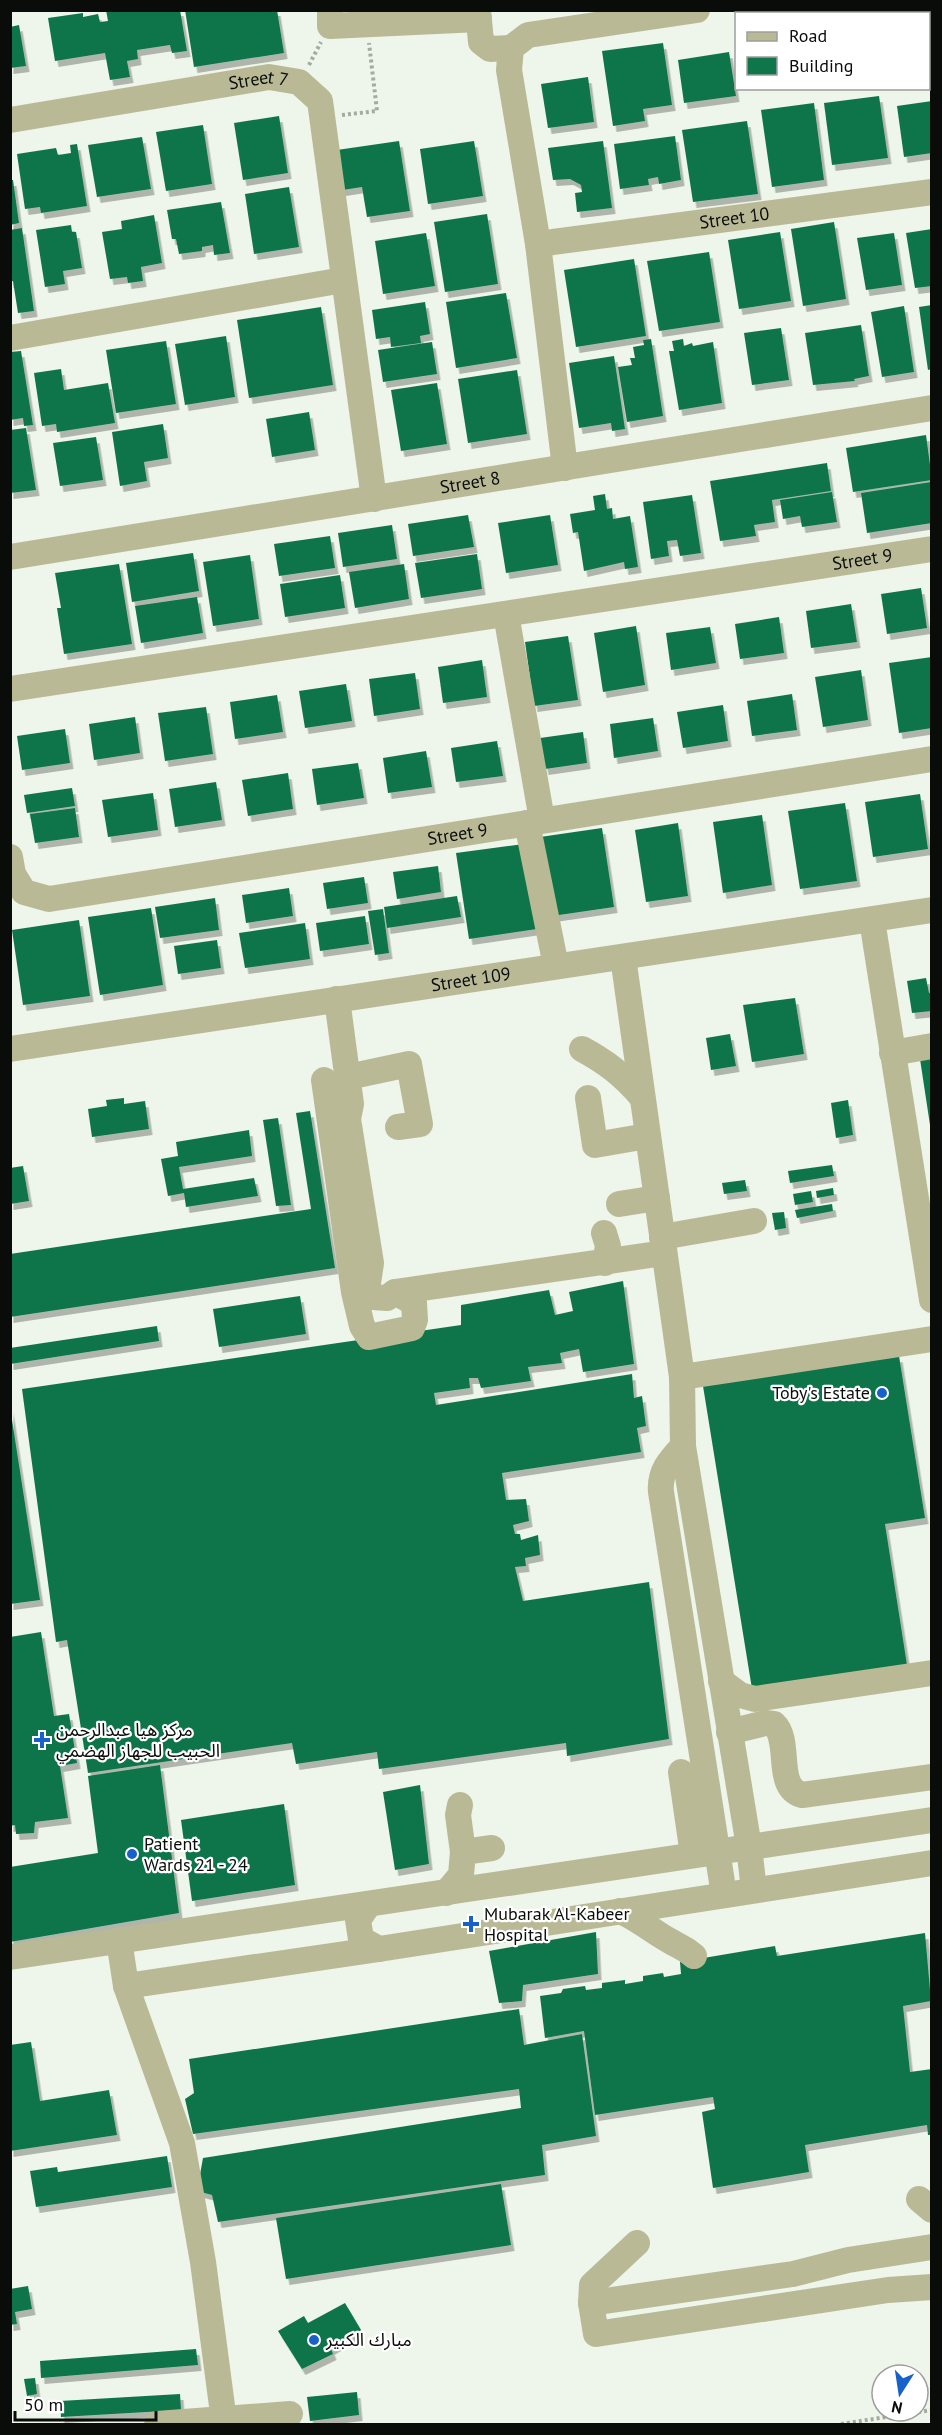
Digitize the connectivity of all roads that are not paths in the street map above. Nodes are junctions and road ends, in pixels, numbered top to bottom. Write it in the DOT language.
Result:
graph roads {
  1 [pos="697,10"];
  2 [pos="479,15"];
  3 [pos="330,18"];
  4 [pos="511,48"];
  5 [pos="10,120"];
  6 [pos="932,192"];
  7 [pos="538,244"];
  8 [pos="343,280"];
  9 [pos="10,338"];
  10 [pos="932,408"];
  11 [pos="565,468"];
  12 [pos="374,499"];
  13 [pos="932,549"];
  14 [pos="10,557"];
  15 [pos="506,614"];
  16 [pos="10,689"];
  17 [pos="932,759"];
  18 [pos="535,822"];
  19 [pos="10,857"];
  20 [pos="932,909"];
  21 [pos="872,920"];
  22 [pos="623,957"];
  23 [pos="556,966"];
  24 [pos="338,999"];
  25 [pos="932,1046"];
  26 [pos="10,1049"];
  27 [pos="582,1049"];
  28 [pos="892,1053"];
  29 [pos="417,1064"];
  30 [pos="336,1078"];
  31 [pos="641,1096"];
  32 [pos="588,1098"];
  33 [pos="434,1122"];
  34 [pos="398,1127"];
  35 [pos="647,1137"];
  36 [pos="657,1198"];
  37 [pos="619,1204"];
  38 [pos="754,1221"];
  39 [pos="604,1233"];
  40 [pos="663,1245"];
  41 [pos="605,1263"];
  42 [pos="395,1292"];
  43 [pos="932,1300"];
  44 [pos="932,1339"];
  45 [pos="682,1377"];
  46 [pos="682,1446"];
  47 [pos="714,1638"];
  48 [pos="684,1640"];
  49 [pos="932,1673"];
  50 [pos="721,1681"];
  51 [pos="729,1732"];
  52 [pos="681,1772"];
  53 [pos="932,1777"];
  54 [pos="460,1805"];
  55 [pos="932,1820"];
  56 [pos="749,1846"];
  57 [pos="492,1848"];
  58 [pos="463,1852"];
  59 [pos="706,1853"];
  60 [pos="932,1863"];
  61 [pos="754,1890"];
  62 [pos="446,1893"];
  63 [pos="724,1895"];
  64 [pos="681,1902"];
  65 [pos="369,1904"];
  66 [pos="620,1911"];
  67 [pos="119,1940"];
  68 [pos="671,1942"];
  69 [pos="379,1949"];
  70 [pos="694,1956"];
  71 [pos="10,1957"];
  72 [pos="126,1986"];
  73 [pos="637,2243"];
  74 [pos="932,2247"];
  75 [pos="793,2274"];
  76 [pos="932,2277"];
  77 [pos="932,2287"];
  78 [pos="591,2303"];
  79 [pos="290,2414"];
  80 [pos="224,2421"];
  81 [pos="157,2424"];
  1 -- 4 [label="street"];
  2 -- 3 [label="street"];
  2 -- 4 [label="street"];
  4 -- 7 [label="street"];
  5 -- 8 [label="street, Street 7"];
  6 -- 7 [label="street, Street 10"];
  7 -- 11 [label="street"];
  8 -- 9 [label="street"];
  8 -- 12 [label="street, Street 7"];
  10 -- 11 [label="street, Street 8"];
  11 -- 12 [label="street, Street 8"];
  12 -- 14 [label="street, Street 8"];
  13 -- 15 [label="street, Street 9"];
  15 -- 16 [label="street, Street 9"];
  15 -- 18 [label="street"];
  17 -- 18 [label="street, Street 9"];
  18 -- 19 [label="street, Street 9"];
  18 -- 23 [label="street"];
  20 -- 21 [label="street, Street 109"];
  21 -- 22 [label="street, Street 109"];
  21 -- 28 [label="street"];
  22 -- 23 [label="street, Street 109"];
  22 -- 31 [label="street"];
  23 -- 24 [label="street, Street 109"];
  24 -- 26 [label="street, Street 109"];
  24 -- 30 [label="street"];
  25 -- 28 [label="street"];
  27 -- 31 [label="street"];
  28 -- 43 [label="street"];
  29 -- 30 [label="street"];
  29 -- 33 [label="street"];
  29 -- 34 [label="street"];
  30 -- 42 [label="street"];
  30 -- 42 [label="street"];
  31 -- 35 [label="street"];
  32 -- 35 [label="street"];
  35 -- 36 [label="street"];
  36 -- 37 [label="street"];
  36 -- 40 [label="street"];
  38 -- 40 [label="street"];
  39 -- 41 [label="street"];
  40 -- 41 [label="street"];
  40 -- 45 [label="street"];
  41 -- 42 [label="street"];
  44 -- 45 [label="street"];
  45 -- 46 [label="street"];
  46 -- 47 [label="street"];
  46 -- 48 [label="street"];
  47 -- 48 [label="street"];
  47 -- 50 [label="street"];
  48 -- 59 [label="street"];
  49 -- 50 [label="street"];
  50 -- 51 [label="street"];
  51 -- 53 [label="street"];
  51 -- 56 [label="street"];
  52 -- 59 [label="street"];
  54 -- 58 [label="street"];
  55 -- 56 [label="street"];
  56 -- 59 [label="street"];
  56 -- 61 [label="street"];
  57 -- 58 [label="street"];
  58 -- 62 [label="street"];
  59 -- 62 [label="street"];
  59 -- 63 [label="street"];
  60 -- 61 [label="street"];
  61 -- 63 [label="street"];
  62 -- 65 [label="street"];
  63 -- 64 [label="street"];
  64 -- 66 [label="street"];
  64 -- 68 [label="street"];
  65 -- 67 [label="street"];
  65 -- 69 [label="street"];
  66 -- 68 [label="street"];
  66 -- 69 [label="street"];
  67 -- 71 [label="street"];
  67 -- 72 [label="street"];
  68 -- 70 [label="street"];
  69 -- 72 [label="street"];
  72 -- 80 [label="street"];
  73 -- 78 [label="street"];
  74 -- 75 [label="street"];
  75 -- 76 [label="street"];
  75 -- 78 [label="street"];
  77 -- 78 [label="street"];
  79 -- 80 [label="street"];
  80 -- 81 [label="street"];
}
